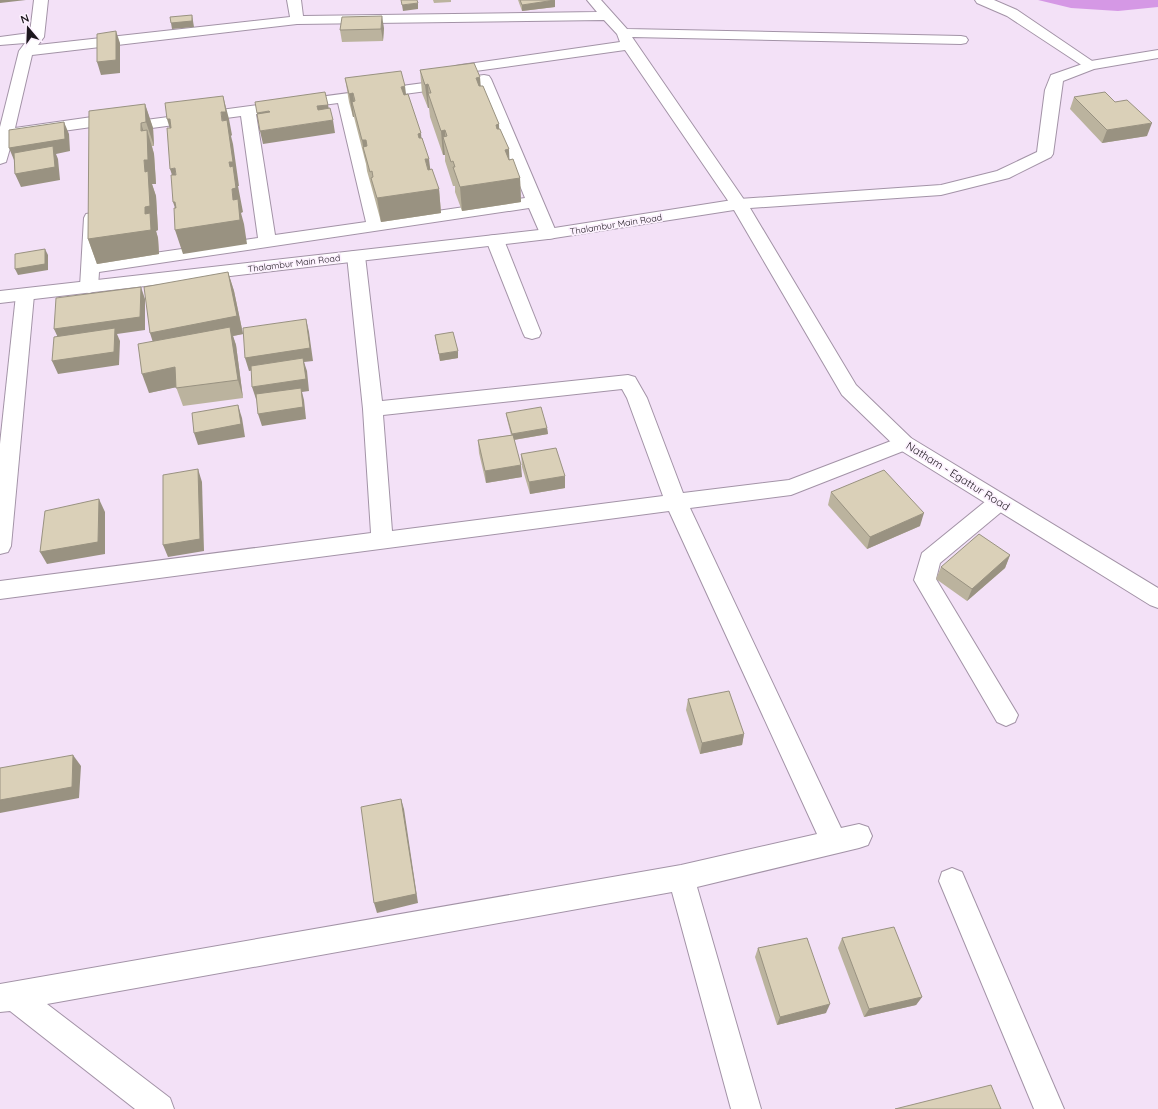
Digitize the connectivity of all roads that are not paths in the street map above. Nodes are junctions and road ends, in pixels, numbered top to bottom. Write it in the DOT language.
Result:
graph roads {
  1 [pos="41,0"];
  2 [pos="294,0"];
  3 [pos="594,0"];
  4 [pos="982,0"];
  5 [pos="608,16"];
  6 [pos="297,20"];
  7 [pos="37,37"];
  8 [pos="626,39"];
  9 [pos="961,40"];
  10 [pos="0,41"];
  11 [pos="26,51"];
  12 [pos="1158,54"];
  13 [pos="1091,65"];
  14 [pos="344,98"];
  15 [pos="248,111"];
  16 [pos="6,134"];
  17 [pos="94,139"];
  18 [pos="0,159"];
  19 [pos="92,200"];
  20 [pos="535,202"];
  21 [pos="739,204"];
  22 [pos="376,226"];
  23 [pos="548,234"];
  24 [pos="495,240"];
  25 [pos="267,242"];
  26 [pos="356,256"];
  27 [pos="90,268"];
  28 [pos="89,287"];
  29 [pos="24,295"];
  30 [pos="0,298"];
  31 [pos="532,333"];
  32 [pos="373,408"];
  33 [pos="5,439"];
  34 [pos="904,444"];
  35 [pos="676,502"];
  36 [pos="999,502"];
  37 [pos="382,540"];
  38 [pos="0,546"];
  39 [pos="0,590"];
  40 [pos="1158,599"];
  41 [pos="1006,715"];
  42 [pos="681,878"];
  43 [pos="952,881"];
  44 [pos="7,997"];
  45 [pos="159,1109"];
  46 [pos="746,1109"];
  47 [pos="1049,1109"];
  1 -- 7 [label="street"];
  2 -- 6 [label="street"];
  3 -- 5 [label="street, Natham - Egattur Road"];
  4 -- 13 [label="street"];
  5 -- 6 [label="street"];
  5 -- 8 [label="street, Natham - Egattur Road"];
  6 -- 11 [label="street"];
  7 -- 10 [label="street"];
  7 -- 11 [label="street"];
  8 -- 9 [label="street"];
  8 -- 16 [label="street"];
  8 -- 21 [label="street, Natham - Egattur Road"];
  11 -- 16 [label="street"];
  12 -- 13 [label="street, Thalambur Main Road"];
  13 -- 21 [label="street, Thalambur Main Road"];
  14 -- 15 [label="street"];
  14 -- 20 [label="street"];
  14 -- 22 [label="street"];
  15 -- 17 [label="street"];
  15 -- 25 [label="street"];
  16 -- 18 [label="street"];
  19 -- 27 [label="street"];
  20 -- 22 [label="street"];
  20 -- 23 [label="street"];
  21 -- 23 [label="street, Thalambur Main Road"];
  21 -- 34 [label="street, Natham - Egattur Road"];
  22 -- 25 [label="street"];
  23 -- 24 [label="street, Thalambur Main Road"];
  24 -- 26 [label="street, Thalambur Main Road"];
  24 -- 31 [label="street"];
  25 -- 27 [label="street"];
  26 -- 28 [label="street, Thalambur Main Road"];
  26 -- 32 [label="street"];
  27 -- 28 [label="street"];
  28 -- 29 [label="street, Thalambur Main Road"];
  29 -- 30 [label="street, Thalambur Main Road"];
  29 -- 33 [label="street"];
  32 -- 35 [label="street"];
  32 -- 37 [label="street"];
  33 -- 38 [label="street"];
  34 -- 35 [label="street"];
  34 -- 36 [label="street, Natham - Egattur Road"];
  35 -- 37 [label="street"];
  35 -- 42 [label="street"];
  36 -- 40 [label="street, Natham - Egattur Road"];
  36 -- 41 [label="street"];
  37 -- 39 [label="street"];
  42 -- 44 [label="street"];
  42 -- 46 [label="street"];
  43 -- 47 [label="street"];
  44 -- 45 [label="street"];
}
